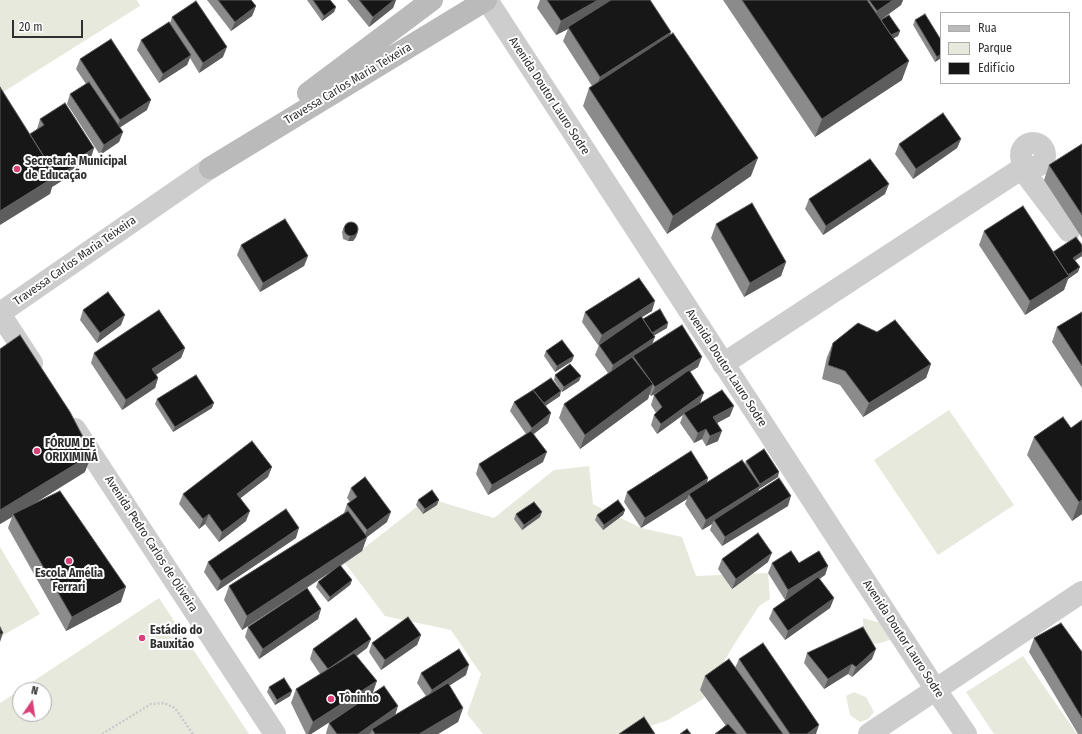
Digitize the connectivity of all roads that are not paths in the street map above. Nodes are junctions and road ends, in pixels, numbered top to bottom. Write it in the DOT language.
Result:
graph roads {
  1 [pos="432,0"];
  2 [pos="486,0"];
  3 [pos="210,168"];
  4 [pos="1069,231"];
  5 [pos="0,314"];
  6 [pos="723,364"];
  7 [pos="44,381"];
  8 [pos="66,414"];
  9 [pos="1082,592"];
  10 [pos="936,690"];
  11 [pos="275,734"];
  12 [pos="869,734"];
  13 [pos="966,734"];
  1 -- 3 [label="main road, Travessa Carlos Maria Teixeira"];
  2 -- 3 [label="main road, Travessa Carlos Maria Teixeira"];
  2 -- 6 [label="street, Avenida Doutor Lauro Sodre"];
  3 -- 5 [label="street, Travessa Carlos Maria Teixeira"];
  4 -- 6 [label="street"];
  5 -- 7 [label="street"];
  6 -- 10 [label="street, Avenida Doutor Lauro Sodre"];
  8 -- 11 [label="street, Avenida Pedro Carlos de Oliveira"];
  9 -- 10 [label="street"];
  10 -- 12 [label="street"];
  10 -- 13 [label="street, Avenida Doutor Lauro Sodre"];
}
